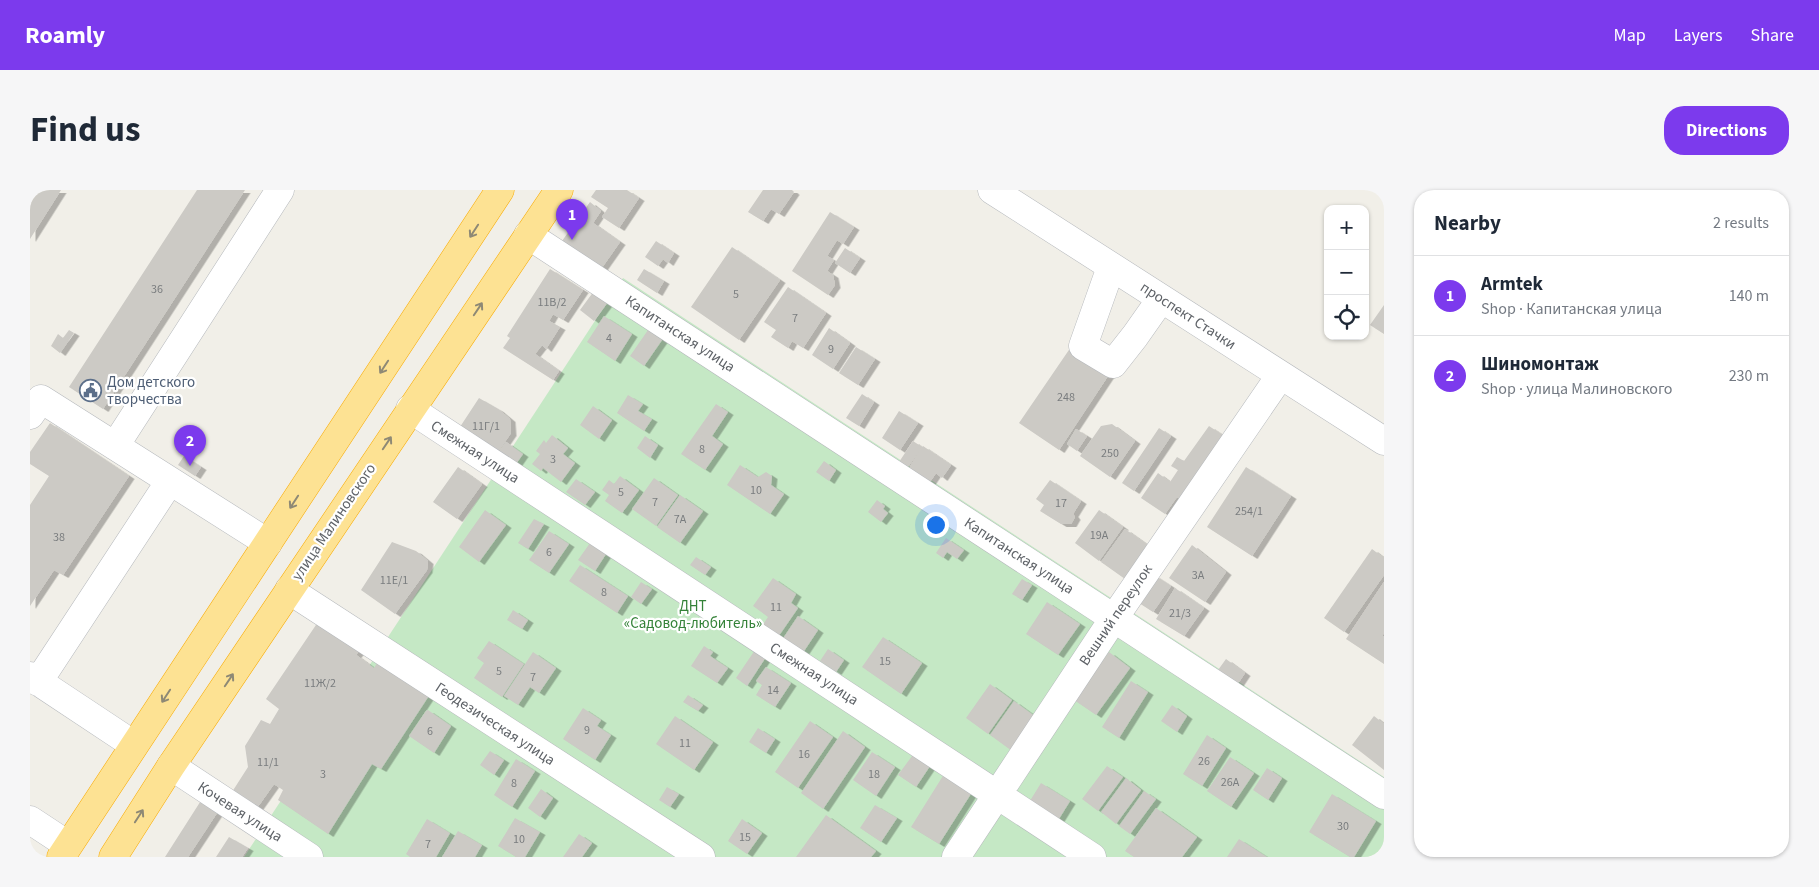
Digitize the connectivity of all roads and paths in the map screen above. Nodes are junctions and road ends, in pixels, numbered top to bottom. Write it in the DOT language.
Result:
graph roads {
  1 [pos="280,190"];
  2 [pos="500,190"];
  3 [pos="559,190"];
  4 [pos="992,190"];
  5 [pos="528,235"];
  6 [pos="1111,267"];
  7 [pos="1162,299"];
  8 [pos="1280,376"];
  9 [pos="410,409"];
  10 [pos="30,415"];
  11 [pos="1384,442"];
  12 [pos="115,446"];
  13 [pos="170,481"];
  14 [pos="268,543"];
  15 [pos="289,590"];
  16 [pos="1114,618"];
  17 [pos="34,679"];
  18 [pos="134,745"];
  19 [pos="171,766"];
  20 [pos="998,795"];
  21 [pos="1384,795"];
  22 [pos="30,820"];
  23 [pos="64,851"];
  24 [pos="113,857"];
  25 [pos="309,857"];
  26 [pos="701,857"];
  27 [pos="956,857"];
  28 [pos="1092,857"];
  1 -- 12 [label="street"];
  2 -- 14 [label="highway, one-way"];
  3 -- 5 [label="highway, улица Малиновского"];
  4 -- 6 [label="street, проспект Стачки"];
  9 -- 5 [label="highway, улица Малиновского, one-way"];
  5 -- 16 [label="street, Капитанская улица"];
  6 -- 7 [label="street, проспект Стачки"];
  6 -- 7 [label="street"];
  7 -- 8 [label="street, проспект Стачки"];
  8 -- 11 [label="street, проспект Стачки"];
  8 -- 16 [label="street, Вешний переулок"];
  15 -- 9 [label="highway, улица Малиновского, one-way"];
  9 -- 20 [label="street, Смежная улица"];
  10 -- 12 [label="street"];
  12 -- 13 [label="street"];
  13 -- 14 [label="street"];
  13 -- 17 [label="street"];
  14 -- 18 [label="highway, one-way"];
  19 -- 15 [label="highway, улица Малиновского, one-way"];
  15 -- 26 [label="street, Геодезическая улица"];
  16 -- 20 [label="street, Вешний переулок"];
  16 -- 21 [label="street, Капитанская улица"];
  17 -- 18 [label="street"];
  18 -- 23 [label="highway"];
  24 -- 19 [label="highway, улица Малиновского, one-way"];
  19 -- 25 [label="street, Кочевая улица"];
  20 -- 27 [label="street, Вешний переулок"];
  20 -- 28 [label="street, Смежная улица"];
  22 -- 23 [label="street"];
}
